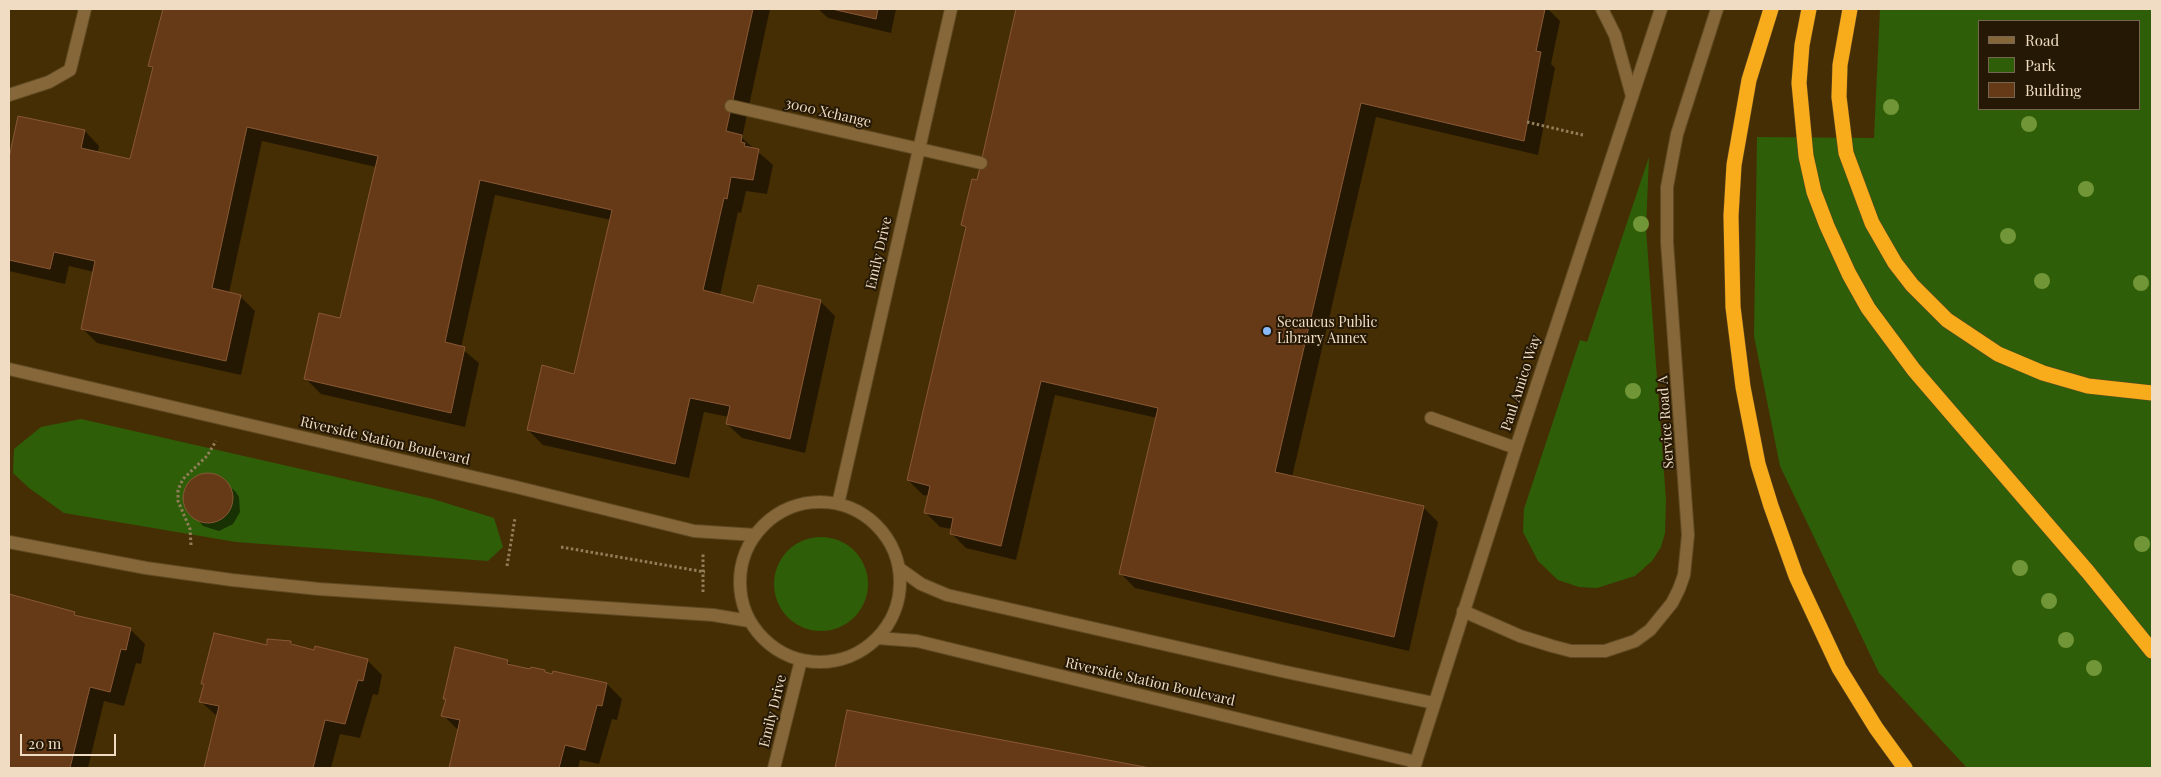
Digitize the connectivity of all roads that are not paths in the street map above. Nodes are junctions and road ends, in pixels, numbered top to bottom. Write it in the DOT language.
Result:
graph roads {
  1 [pos="85,9"];
  2 [pos="951,9"];
  3 [pos="1602,9"];
  4 [pos="1661,9"];
  5 [pos="1717,9"];
  6 [pos="1771,9"];
  7 [pos="1809,9"];
  8 [pos="1850,9"];
  9 [pos="9,94"];
  10 [pos="1632,96"];
  11 [pos="732,106"];
  12 [pos="918,148"];
  13 [pos="980,163"];
  14 [pos="9,369"];
  15 [pos="2152,393"];
  16 [pos="1431,418"];
  17 [pos="1516,448"];
  18 [pos="838,504"];
  19 [pos="755,535"];
  20 [pos="9,542"];
  21 [pos="900,569"];
  22 [pos="1463,611"];
  23 [pos="749,621"];
  24 [pos="877,638"];
  25 [pos="2152,651"];
  26 [pos="801,660"];
  27 [pos="1434,703"];
  28 [pos="1902,764"];
  29 [pos="1415,765"];
  30 [pos="774,768"];
  1 -- 9 [label="street"];
  2 -- 12 [label="street, Emily Drive"];
  3 -- 10 [label="street"];
  4 -- 10 [label="street, Paul Amico Way"];
  5 -- 22 [label="street, Service Road A"];
  6 -- 28 [label="highway"];
  7 -- 25 [label="highway"];
  8 -- 15 [label="highway"];
  10 -- 17 [label="street, Paul Amico Way"];
  11 -- 12 [label="street, 3000 Xchange"];
  12 -- 13 [label="street, 3000 Xchange"];
  12 -- 18 [label="street, Emily Drive"];
  14 -- 19 [label="street, Riverside Station Boulevard"];
  16 -- 17 [label="street"];
  17 -- 22 [label="street, Paul Amico Way"];
  18 -- 19 [label="street"];
  18 -- 21 [label="street"];
  19 -- 23 [label="street"];
  20 -- 23 [label="street"];
  21 -- 24 [label="street"];
  21 -- 27 [label="street"];
  22 -- 27 [label="street, Paul Amico Way"];
  23 -- 26 [label="street"];
  24 -- 26 [label="street"];
  24 -- 29 [label="street, Riverside Station Boulevard"];
  26 -- 30 [label="street, Emily Drive"];
  27 -- 29 [label="street, Paul Amico Way"];
}
